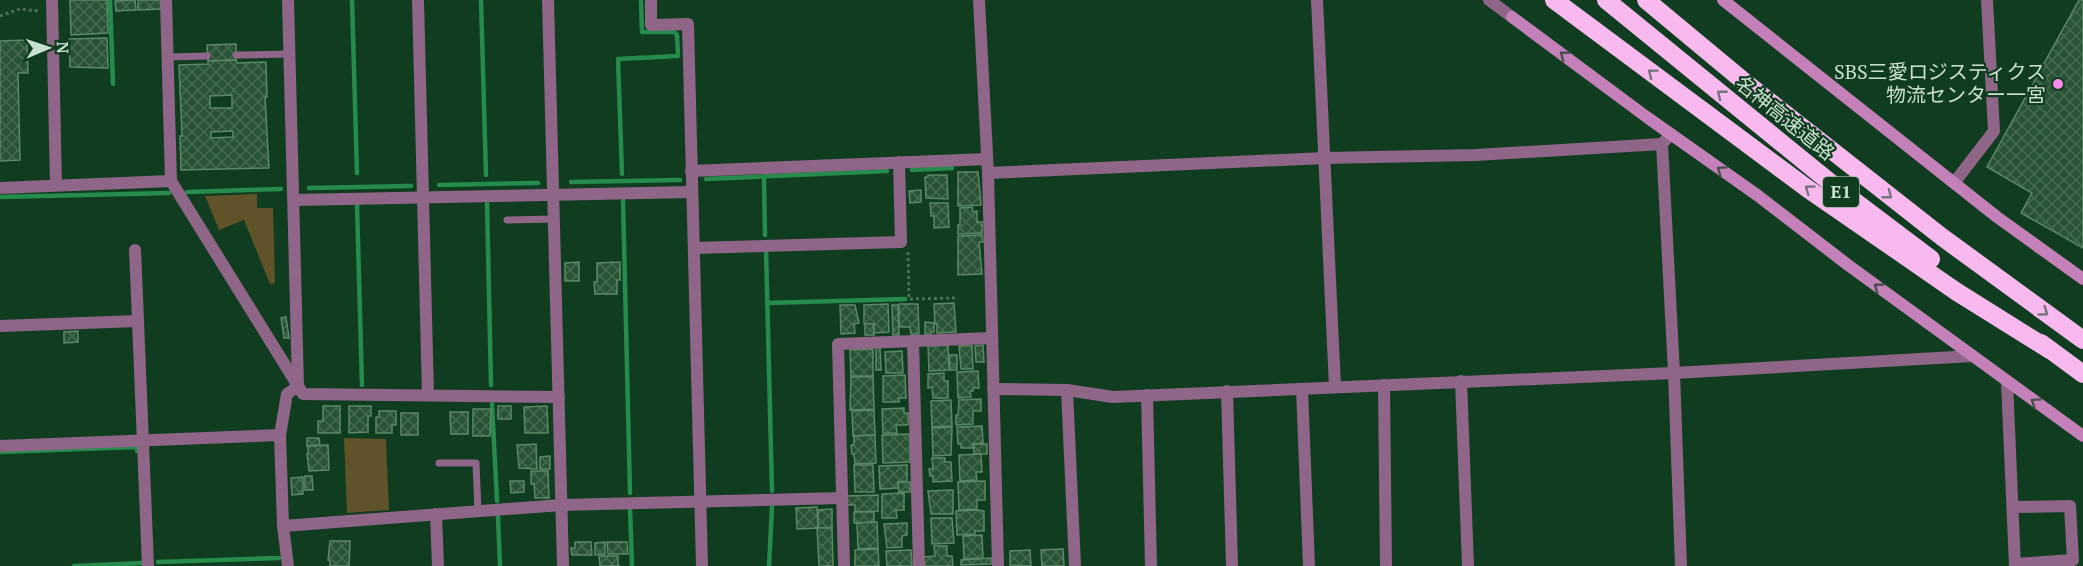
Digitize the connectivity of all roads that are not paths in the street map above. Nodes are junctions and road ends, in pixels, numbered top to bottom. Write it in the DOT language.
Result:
graph roads {
  1 [pos="52,0"];
  2 [pos="166,0"];
  3 [pos="288,0"];
  4 [pos="418,0"];
  5 [pos="548,0"];
  6 [pos="651,0"];
  7 [pos="979,0"];
  8 [pos="1317,0"];
  9 [pos="1489,0"];
  10 [pos="1554,0"];
  11 [pos="1606,0"];
  12 [pos="1646,0"];
  13 [pos="1723,0"];
  14 [pos="1987,0"];
  15 [pos="290,54"];
  16 [pos="236,55"];
  17 [pos="207,56"];
  18 [pos="168,57"];
  19 [pos="1671,135"];
  20 [pos="1662,144"];
  21 [pos="1325,158"];
  22 [pos="987,159"];
  23 [pos="899,162"];
  24 [pos="692,171"];
  25 [pos="988,173"];
  26 [pos="171,182"];
  27 [pos="1954,183"];
  28 [pos="56,186"];
  29 [pos="0,188"];
  30 [pos="692,192"];
  31 [pos="553,195"];
  32 [pos="423,198"];
  33 [pos="294,200"];
  34 [pos="554,219"];
  35 [pos="507,220"];
  36 [pos="694,248"];
  37 [pos="135,250"];
  38 [pos="2083,279"];
  39 [pos="138,321"];
  40 [pos="0,326"];
  41 [pos="992,338"];
  42 [pos="2083,340"];
  43 [pos="913,341"];
  44 [pos="2050,350"];
  45 [pos="1973,356"];
  46 [pos="1674,373"];
  47 [pos="2083,374"];
  48 [pos="1461,381"];
  49 [pos="2007,382"];
  50 [pos="1384,385"];
  51 [pos="298,386"];
  52 [pos="1335,387"];
  53 [pos="993,388"];
  54 [pos="1302,389"];
  55 [pos="1067,390"];
  56 [pos="1227,391"];
  57 [pos="428,395"];
  58 [pos="1147,395"];
  59 [pos="559,397"];
  60 [pos="280,435"];
  61 [pos="2083,435"];
  62 [pos="143,440"];
  63 [pos="0,446"];
  64 [pos="439,463"];
  65 [pos="842,498"];
  66 [pos="700,502"];
  67 [pos="561,505"];
  68 [pos="2013,507"];
  69 [pos="478,511"];
  70 [pos="436,514"];
  71 [pos="283,526"];
  72 [pos="2015,565"];
  73 [pos="148,566"];
  74 [pos="288,566"];
  75 [pos="438,566"];
  76 [pos="563,566"];
  77 [pos="702,566"];
  78 [pos="844,566"];
  79 [pos="919,566"];
  80 [pos="998,566"];
  81 [pos="1075,566"];
  82 [pos="1151,566"];
  83 [pos="1232,566"];
  84 [pos="1309,566"];
  85 [pos="1386,566"];
  86 [pos="1468,566"];
  87 [pos="1681,566"];
  1 -- 28 [label="street"];
  2 -- 18 [label="street"];
  3 -- 15 [label="street"];
  4 -- 32 [label="street"];
  5 -- 31 [label="street"];
  6 -- 24 [label="street"];
  7 -- 22 [label="street"];
  8 -- 21 [label="street"];
  19 -- 9 [label="street, one-way"];
  44 -- 10 [label="highway, one-way"];
  44 -- 11 [label="highway, 名神高速道路 / E1, one-way"];
  12 -- 42 [label="highway, 名神高速道路 / E1, one-way"];
  13 -- 27 [label="street"];
  14 -- 27 [label="street"];
  15 -- 16 [label="lane"];
  15 -- 33 [label="street"];
  17 -- 18 [label="lane"];
  18 -- 26 [label="street"];
  19 -- 20 [label="street"];
  45 -- 19 [label="street, one-way"];
  20 -- 21 [label="street"];
  20 -- 46 [label="street"];
  21 -- 25 [label="street"];
  21 -- 52 [label="street"];
  22 -- 23 [label="street"];
  22 -- 25 [label="street"];
  23 -- 24 [label="street"];
  23 -- 36 [label="street"];
  24 -- 30 [label="street"];
  25 -- 41 [label="street"];
  26 -- 28 [label="street"];
  26 -- 51 [label="street"];
  27 -- 38 [label="street"];
  28 -- 29 [label="street"];
  30 -- 31 [label="street"];
  30 -- 36 [label="street"];
  31 -- 32 [label="street"];
  31 -- 34 [label="street"];
  32 -- 33 [label="street"];
  32 -- 57 [label="street"];
  33 -- 51 [label="street"];
  34 -- 35 [label="lane"];
  34 -- 59 [label="street"];
  36 -- 66 [label="street"];
  37 -- 39 [label="street"];
  39 -- 40 [label="street"];
  39 -- 62 [label="street"];
  41 -- 43 [label="street"];
  41 -- 53 [label="street"];
  43 -- 65 [label="street"];
  43 -- 79 [label="street"];
  44 -- 47 [label="highway, 名神高速道路 / E1"];
  45 -- 46 [label="street"];
  45 -- 49 [label="street"];
  46 -- 48 [label="street"];
  46 -- 87 [label="street"];
  48 -- 50 [label="street"];
  48 -- 86 [label="street"];
  61 -- 49 [label="street, one-way"];
  49 -- 68 [label="street"];
  50 -- 52 [label="street"];
  50 -- 85 [label="street"];
  51 -- 57 [label="street"];
  51 -- 60 [label="street"];
  52 -- 54 [label="street"];
  53 -- 55 [label="street"];
  53 -- 80 [label="street"];
  54 -- 56 [label="street"];
  54 -- 84 [label="street"];
  55 -- 58 [label="street"];
  55 -- 81 [label="street"];
  56 -- 58 [label="street"];
  56 -- 83 [label="street"];
  57 -- 59 [label="street"];
  58 -- 82 [label="street"];
  59 -- 67 [label="street"];
  60 -- 62 [label="street"];
  60 -- 71 [label="street"];
  62 -- 63 [label="street"];
  62 -- 73 [label="street"];
  64 -- 69 [label="lane"];
  65 -- 66 [label="street"];
  65 -- 78 [label="street"];
  66 -- 67 [label="street"];
  66 -- 77 [label="street"];
  67 -- 69 [label="street"];
  67 -- 76 [label="street"];
  68 -- 72 [label="street"];
  68 -- 72 [label="street"];
  69 -- 70 [label="street"];
  70 -- 71 [label="street"];
  70 -- 75 [label="street"];
  71 -- 74 [label="street"];
}
